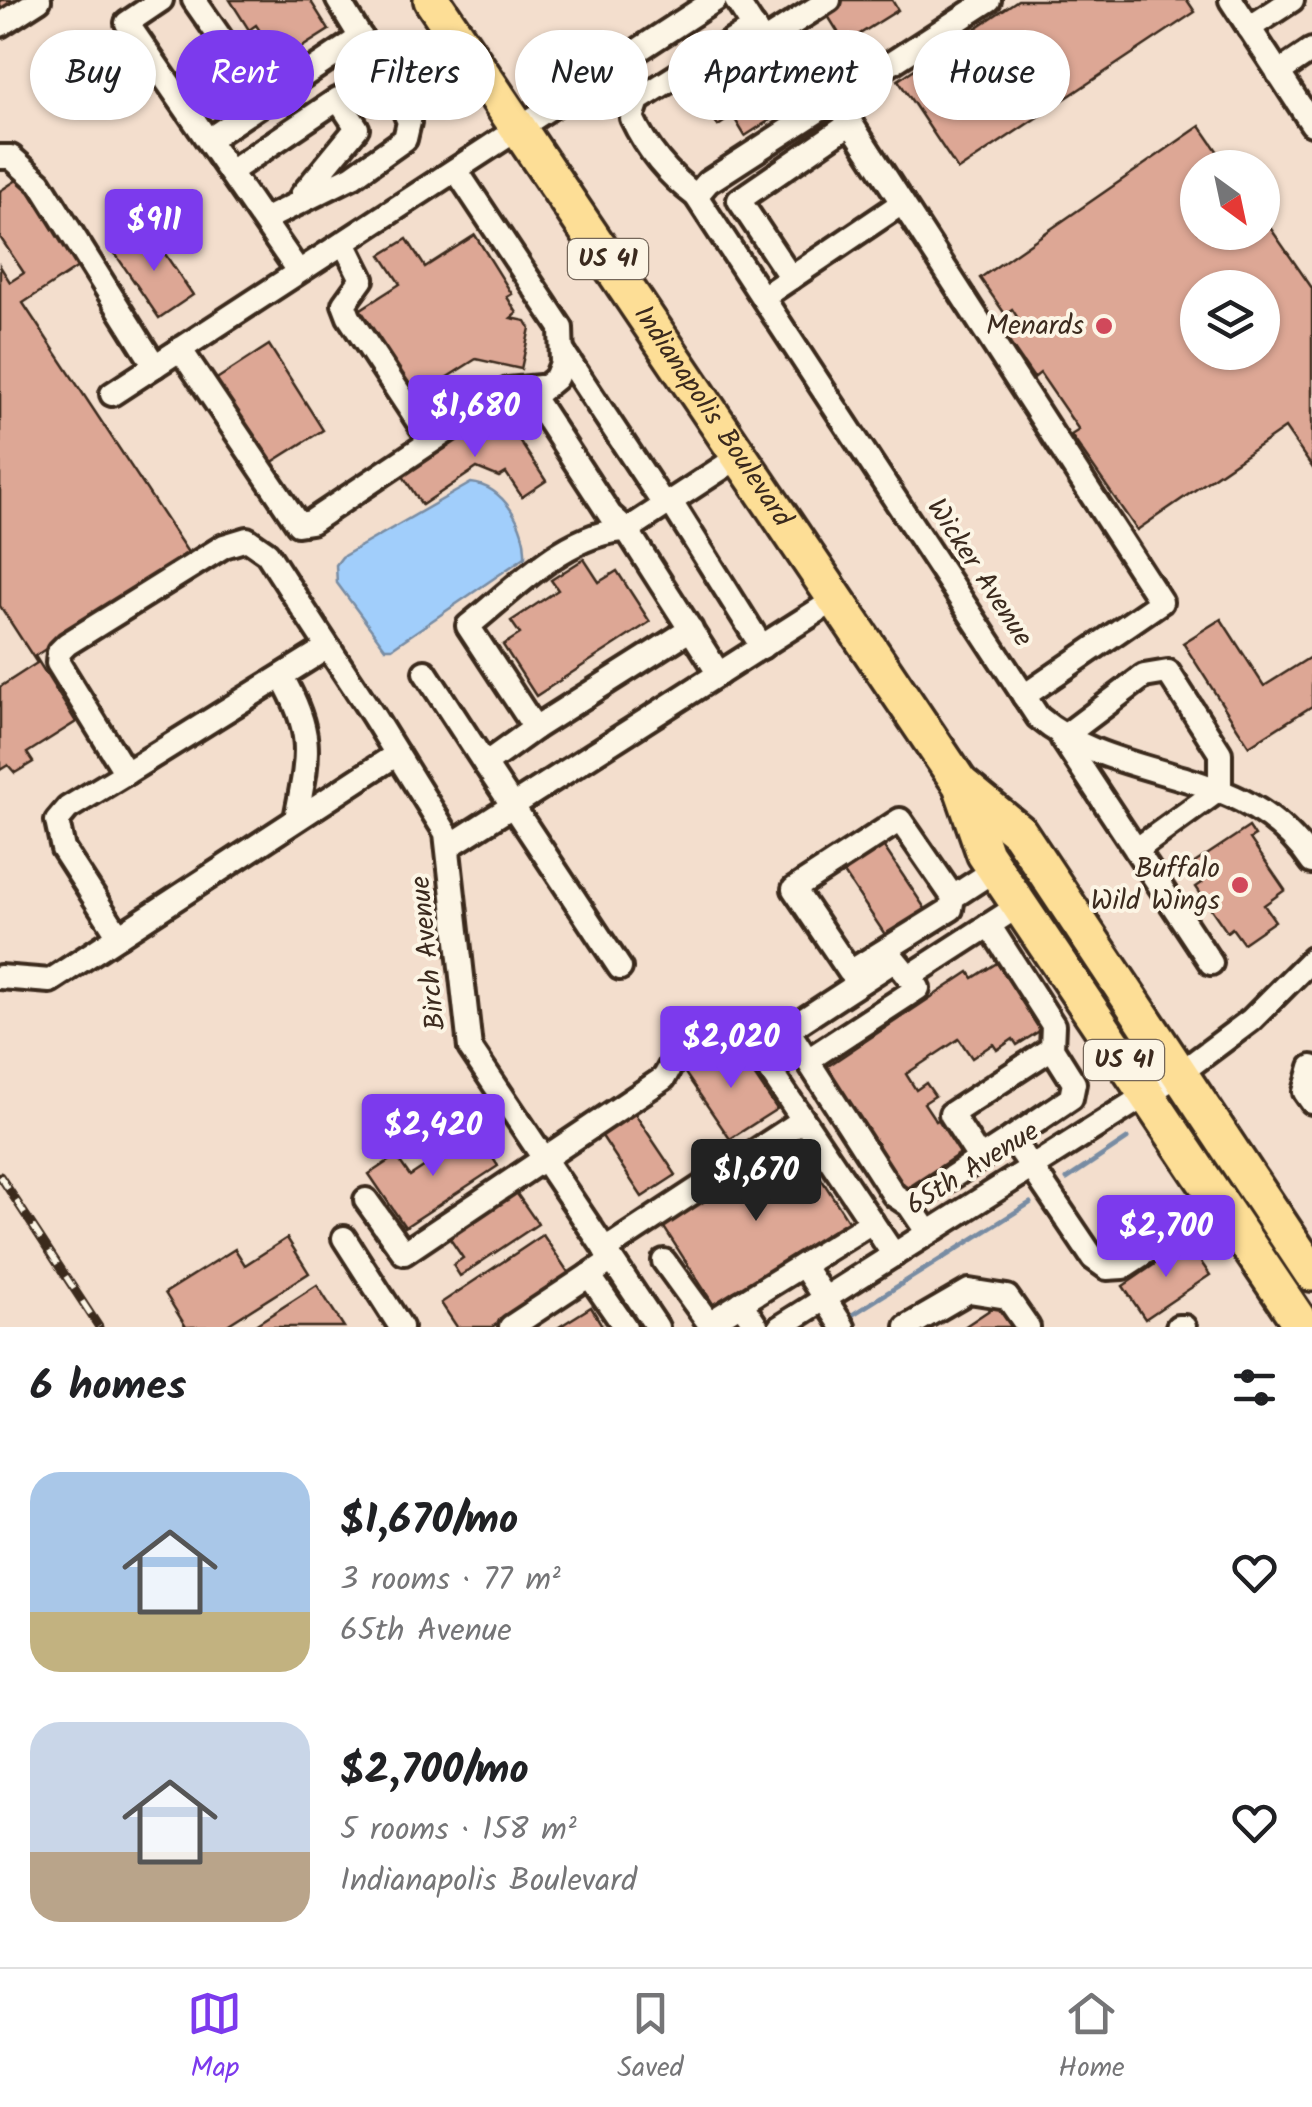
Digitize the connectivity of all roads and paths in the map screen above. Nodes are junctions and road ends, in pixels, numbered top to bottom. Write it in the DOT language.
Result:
graph roads {
  1 [pos="39,0"];
  2 [pos="161,0"];
  3 [pos="194,0"];
  4 [pos="338,0"];
  5 [pos="432,0"];
  6 [pos="715,0"];
  7 [pos="736,0"];
  8 [pos="829,0"];
  9 [pos="989,0"];
  10 [pos="1230,0"];
  11 [pos="1292,0"];
  12 [pos="0,26"];
  13 [pos="1249,28"];
  14 [pos="215,30"];
  15 [pos="357,30"];
  16 [pos="755,30"];
  17 [pos="766,30"];
  18 [pos="1312,50"];
  19 [pos="893,62"];
  20 [pos="1278,72"];
  21 [pos="668,82"];
  22 [pos="237,120"];
  23 [pos="408,120"];
  24 [pos="804,120"];
  25 [pos="849,120"];
  26 [pos="851,123"];
  27 [pos="1312,124"];
  28 [pos="520,128"];
  29 [pos="208,140"];
  30 [pos="0,157"];
  31 [pos="456,170"];
  32 [pos="230,172"];
  33 [pos="696,196"];
  34 [pos="296,202"];
  35 [pos="902,203"];
  36 [pos="264,220"];
  37 [pos="344,243"];
  38 [pos="298,271"];
  39 [pos="791,278"];
  40 [pos="762,297"];
  41 [pos="180,350"];
  42 [pos="563,352"];
  43 [pos="155,366"];
  44 [pos="540,387"];
  45 [pos="112,394"];
  46 [pos="431,441"];
  47 [pos="740,456"];
  48 [pos="668,504"];
  49 [pos="628,530"];
  50 [pos="836,599"];
  51 [pos="690,629"];
  52 [pos="328,647"];
  53 [pos="762,647"];
  54 [pos="424,672"];
  55 [pos="719,674"];
  56 [pos="282,677"];
  57 [pos="1024,696"];
  58 [pos="535,728"];
  59 [pos="1062,738"];
  60 [pos="397,754"];
  61 [pos="485,764"];
  62 [pos="126,773"];
  63 [pos="961,784"];
  64 [pos="1220,789"];
  65 [pos="512,806"];
  66 [pos="296,820"];
  67 [pos="1304,832"];
  68 [pos="448,847"];
  69 [pos="1136,850"];
  70 [pos="1312,862"];
  71 [pos="996,869"];
  72 [pos="953,896"];
  73 [pos="1020,905"];
  74 [pos="989,925"];
  75 [pos="119,936"];
  76 [pos="1211,963"];
  77 [pos="620,968"];
  78 [pos="1308,973"];
  79 [pos="0,977"];
  80 [pos="909,977"];
  81 [pos="1053,1036"];
  82 [pos="808,1060"];
  83 [pos="1312,1066"];
  84 [pos="1180,1074"];
  85 [pos="1148,1095"];
  86 [pos="1312,1102"];
  87 [pos="803,1120"];
  88 [pos="1012,1138"];
  89 [pos="544,1158"];
  90 [pos="980,1159"];
  91 [pos="1034,1166"];
  92 [pos="366,1200"];
  93 [pos="909,1205"];
  94 [pos="872,1222"];
  95 [pos="928,1234"];
  96 [pos="1172,1234"];
  97 [pos="344,1238"];
  98 [pos="609,1255"];
  99 [pos="894,1255"];
  100 [pos="664,1261"];
  101 [pos="803,1265"];
  102 [pos="1312,1273"];
  103 [pos="589,1275"];
  104 [pos="773,1284"];
  105 [pos="825,1299"];
  106 [pos="741,1303"];
  107 [pos="787,1322"];
  108 [pos="640,1324"];
  109 [pos="402,1327"];
  110 [pos="510,1327"];
  111 [pos="758,1327"];
  112 [pos="843,1327"];
  113 [pos="907,1327"];
  114 [pos="1028,1327"];
  115 [pos="1304,1327"];
  1 -- 12 [label="street"];
  2 -- 29 [label="street"];
  3 -- 14 [label="street"];
  4 -- 15 [label="street"];
  5 -- 28 [label="highway, Indianapolis Boulevard / US 41"];
  6 -- 28 [label="street"];
  7 -- 16 [label="street"];
  8 -- 17 [label="street"];
  9 -- 19 [label="street"];
  10 -- 13 [label="street"];
  11 -- 13 [label="street"];
  13 -- 20 [label="street"];
  18 -- 20 [label="street"];
  20 -- 27 [label="street"];
  21 -- 33 [label="street, Wicker Avenue"];
  22 -- 29 [label="street"];
  23 -- 34 [label="street"];
  24 -- 33 [label="street"];
  25 -- 26 [label="street"];
  26 -- 35 [label="street"];
  26 -- 39 [label="street"];
  28 -- 31 [label="street"];
  28 -- 47 [label="highway, Indianapolis Boulevard / US 41"];
  29 -- 32 [label="street"];
  30 -- 43 [label="street"];
  31 -- 37 [label="street"];
  31 -- 42 [label="street"];
  32 -- 34 [label="street"];
  32 -- 36 [label="street"];
  33 -- 40 [label="street, Wicker Avenue"];
  34 -- 36 [label="street"];
  35 -- 39 [label="street"];
  35 -- 57 [label="street"];
  36 -- 38 [label="street"];
  37 -- 38 [label="street"];
  37 -- 46 [label="street"];
  38 -- 41 [label="street"];
  39 -- 40 [label="street"];
  40 -- 57 [label="street, Wicker Avenue"];
  41 -- 43 [label="street"];
  41 -- 46 [label="street"];
  42 -- 44 [label="street"];
  42 -- 48 [label="street"];
  43 -- 45 [label="street"];
  44 -- 46 [label="street"];
  44 -- 49 [label="street"];
  47 -- 48 [label="street"];
  47 -- 50 [label="highway, Indianapolis Boulevard / US 41"];
  48 -- 49 [label="street"];
  48 -- 53 [label="street"];
  49 -- 51 [label="street"];
  49 -- 58 [label="street"];
  50 -- 53 [label="street"];
  50 -- 63 [label="highway, Indianapolis Boulevard / US 41"];
  51 -- 55 [label="street"];
  51 -- 58 [label="street"];
  52 -- 56 [label="street"];
  52 -- 60 [label="street, Birch Avenue"];
  52 -- 62 [label="street, Birch Avenue"];
  53 -- 55 [label="street"];
  54 -- 61 [label="street"];
  55 -- 65 [label="street"];
  56 -- 62 [label="street"];
  56 -- 66 [label="street"];
  57 -- 59 [label="street, Wicker Avenue"];
  58 -- 61 [label="street"];
  59 -- 64 [label="street, Wicker Avenue"];
  59 -- 64 [label="street"];
  59 -- 69 [label="street"];
  60 -- 66 [label="street"];
  60 -- 68 [label="street, Birch Avenue"];
  61 -- 65 [label="street"];
  62 -- 75 [label="street"];
  63 -- 71 [label="highway, Indianapolis Boulevard / US 41"];
  63 -- 84 [label="highway, Indianapolis Boulevard / US 41"];
  64 -- 67 [label="street, Wicker Avenue"];
  64 -- 69 [label="street"];
  65 -- 68 [label="street"];
  65 -- 77 [label="street"];
  66 -- 75 [label="street"];
  67 -- 70 [label="street, Wicker Avenue"];
  68 -- 89 [label="street, Birch Avenue"];
  69 -- 76 [label="street"];
  71 -- 72 [label="street"];
  71 -- 73 [label="highway, Indianapolis Boulevard / US 41"];
  72 -- 72 [label="street"];
  73 -- 74 [label="street"];
  73 -- 85 [label="highway, Indianapolis Boulevard / US 41"];
  74 -- 80 [label="street"];
  74 -- 81 [label="street"];
  75 -- 79 [label="street"];
  78 -- 84 [label="street, 65th Avenue"];
  80 -- 82 [label="street"];
  80 -- 82 [label="street"];
  81 -- 88 [label="street"];
  81 -- 90 [label="street"];
  82 -- 93 [label="street"];
  83 -- 86 [label="street"];
  84 -- 85 [label="street, 65th Avenue"];
  84 -- 102 [label="highway, Indianapolis Boulevard / US 41"];
  85 -- 91 [label="street, 65th Avenue"];
  85 -- 115 [label="highway, Indianapolis Boulevard / US 41"];
  87 -- 89 [label="street"];
  87 -- 94 [label="street"];
  87 -- 98 [label="street"];
  88 -- 90 [label="street"];
  88 -- 91 [label="street"];
  89 -- 92 [label="street"];
  89 -- 98 [label="street, Birch Avenue"];
  90 -- 93 [label="street"];
  91 -- 95 [label="street, 65th Avenue"];
  91 -- 96 [label="street"];
  93 -- 95 [label="street"];
  94 -- 99 [label="street"];
  94 -- 101 [label="street"];
  95 -- 99 [label="street, 65th Avenue"];
  97 -- 109 [label="street"];
  98 -- 103 [label="street"];
  98 -- 108 [label="street, Birch Avenue"];
  99 -- 105 [label="street, 65th Avenue"];
  100 -- 106 [label="street"];
  101 -- 104 [label="street"];
  101 -- 105 [label="street"];
  103 -- 108 [label="street"];
  103 -- 110 [label="street"];
  104 -- 106 [label="street"];
  104 -- 107 [label="street"];
  105 -- 107 [label="street, 65th Avenue"];
  105 -- 112 [label="street"];
  106 -- 111 [label="street"];
  113 -- 114 [label="street"];
}
